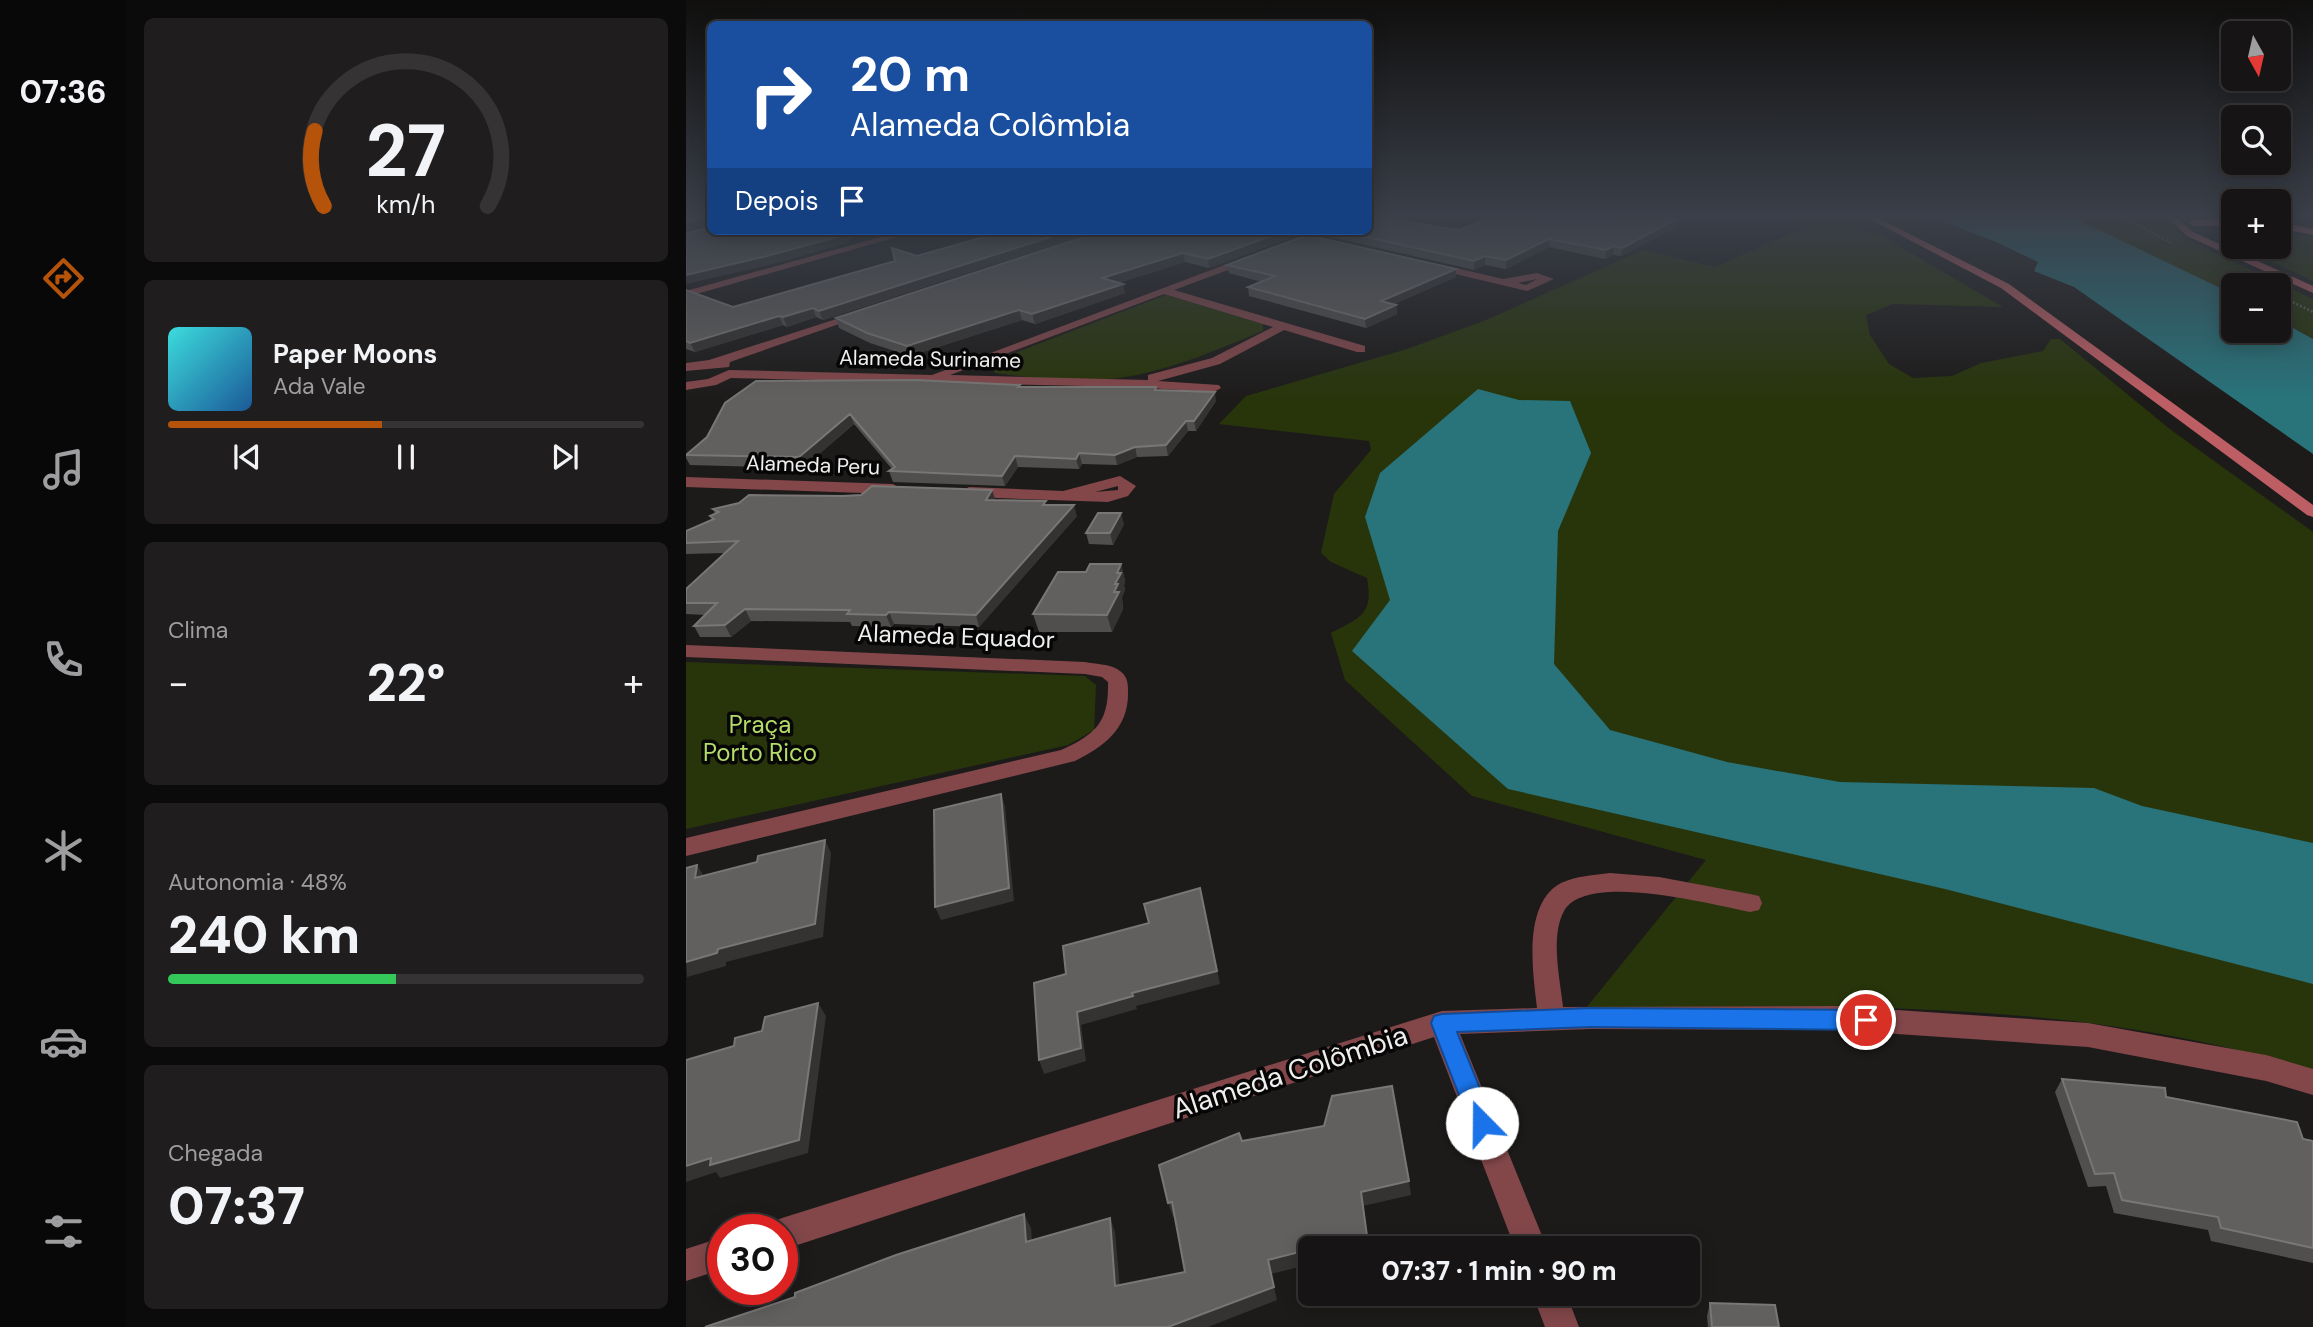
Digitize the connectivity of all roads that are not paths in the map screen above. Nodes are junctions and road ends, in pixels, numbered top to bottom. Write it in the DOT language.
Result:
graph roads {
  1 [pos="751,276"];
  2 [pos="1205,276"];
  3 [pos="1478,276"];
  4 [pos="1985,276"];
  5 [pos="2283,276"];
  6 [pos="1504,282"];
  7 [pos="2313,290"];
  8 [pos="1164,291"];
  9 [pos="686,294"];
  10 [pos="880,308"];
  11 [pos="1281,327"];
  12 [pos="1361,349"];
  13 [pos="1216,361"];
  14 [pos="713,363"];
  15 [pos="686,367"];
  16 [pos="729,373"];
  17 [pos="928,378"];
  18 [pos="1131,383"];
  19 [pos="686,386"];
  20 [pos="686,482"];
  21 [pos="902,489"];
  22 [pos="956,491"];
  23 [pos="1065,495"];
  24 [pos="2313,512"];
  25 [pos="686,651"];
  26 [pos="686,847"];
  27 [pos="1750,903"];
  28 [pos="1551,1019"];
  29 [pos="1442,1023"];
  30 [pos="2313,1082"];
  31 [pos="798,1229"];
  32 [pos="1526,1236"];
  33 [pos="707,1258"];
  34 [pos="686,1265"];
  35 [pos="1554,1306"];
  36 [pos="1562,1327"];
  1 -- 9 [label="street"];
  2 -- 8 [label="street"];
  3 -- 6 [label="street"];
  4 -- 24 [label="main road"];
  5 -- 7 [label="main road"];
  8 -- 11 [label="street"];
  8 -- 17 [label="street"];
  10 -- 14 [label="street"];
  11 -- 12 [label="street"];
  11 -- 13 [label="street, Alameda Suriname"];
  13 -- 18 [label="street, Alameda Suriname"];
  13 -- 18 [label="street, Alameda Suriname"];
  14 -- 15 [label="street"];
  14 -- 16 [label="street"];
  16 -- 17 [label="street, Alameda Suriname"];
  16 -- 19 [label="street"];
  17 -- 18 [label="street, Alameda Suriname"];
  20 -- 21 [label="street, Alameda Peru"];
  22 -- 23 [label="street"];
  25 -- 26 [label="street, Alameda Equador"];
  27 -- 28 [label="street"];
  28 -- 29 [label="street, Alameda Colômbia"];
  28 -- 30 [label="street, Alameda Colômbia"];
  29 -- 31 [label="street, Alameda Colômbia"];
  29 -- 32 [label="street"];
  33 -- 34 [label="street"];
  35 -- 36 [label="street"];
}
